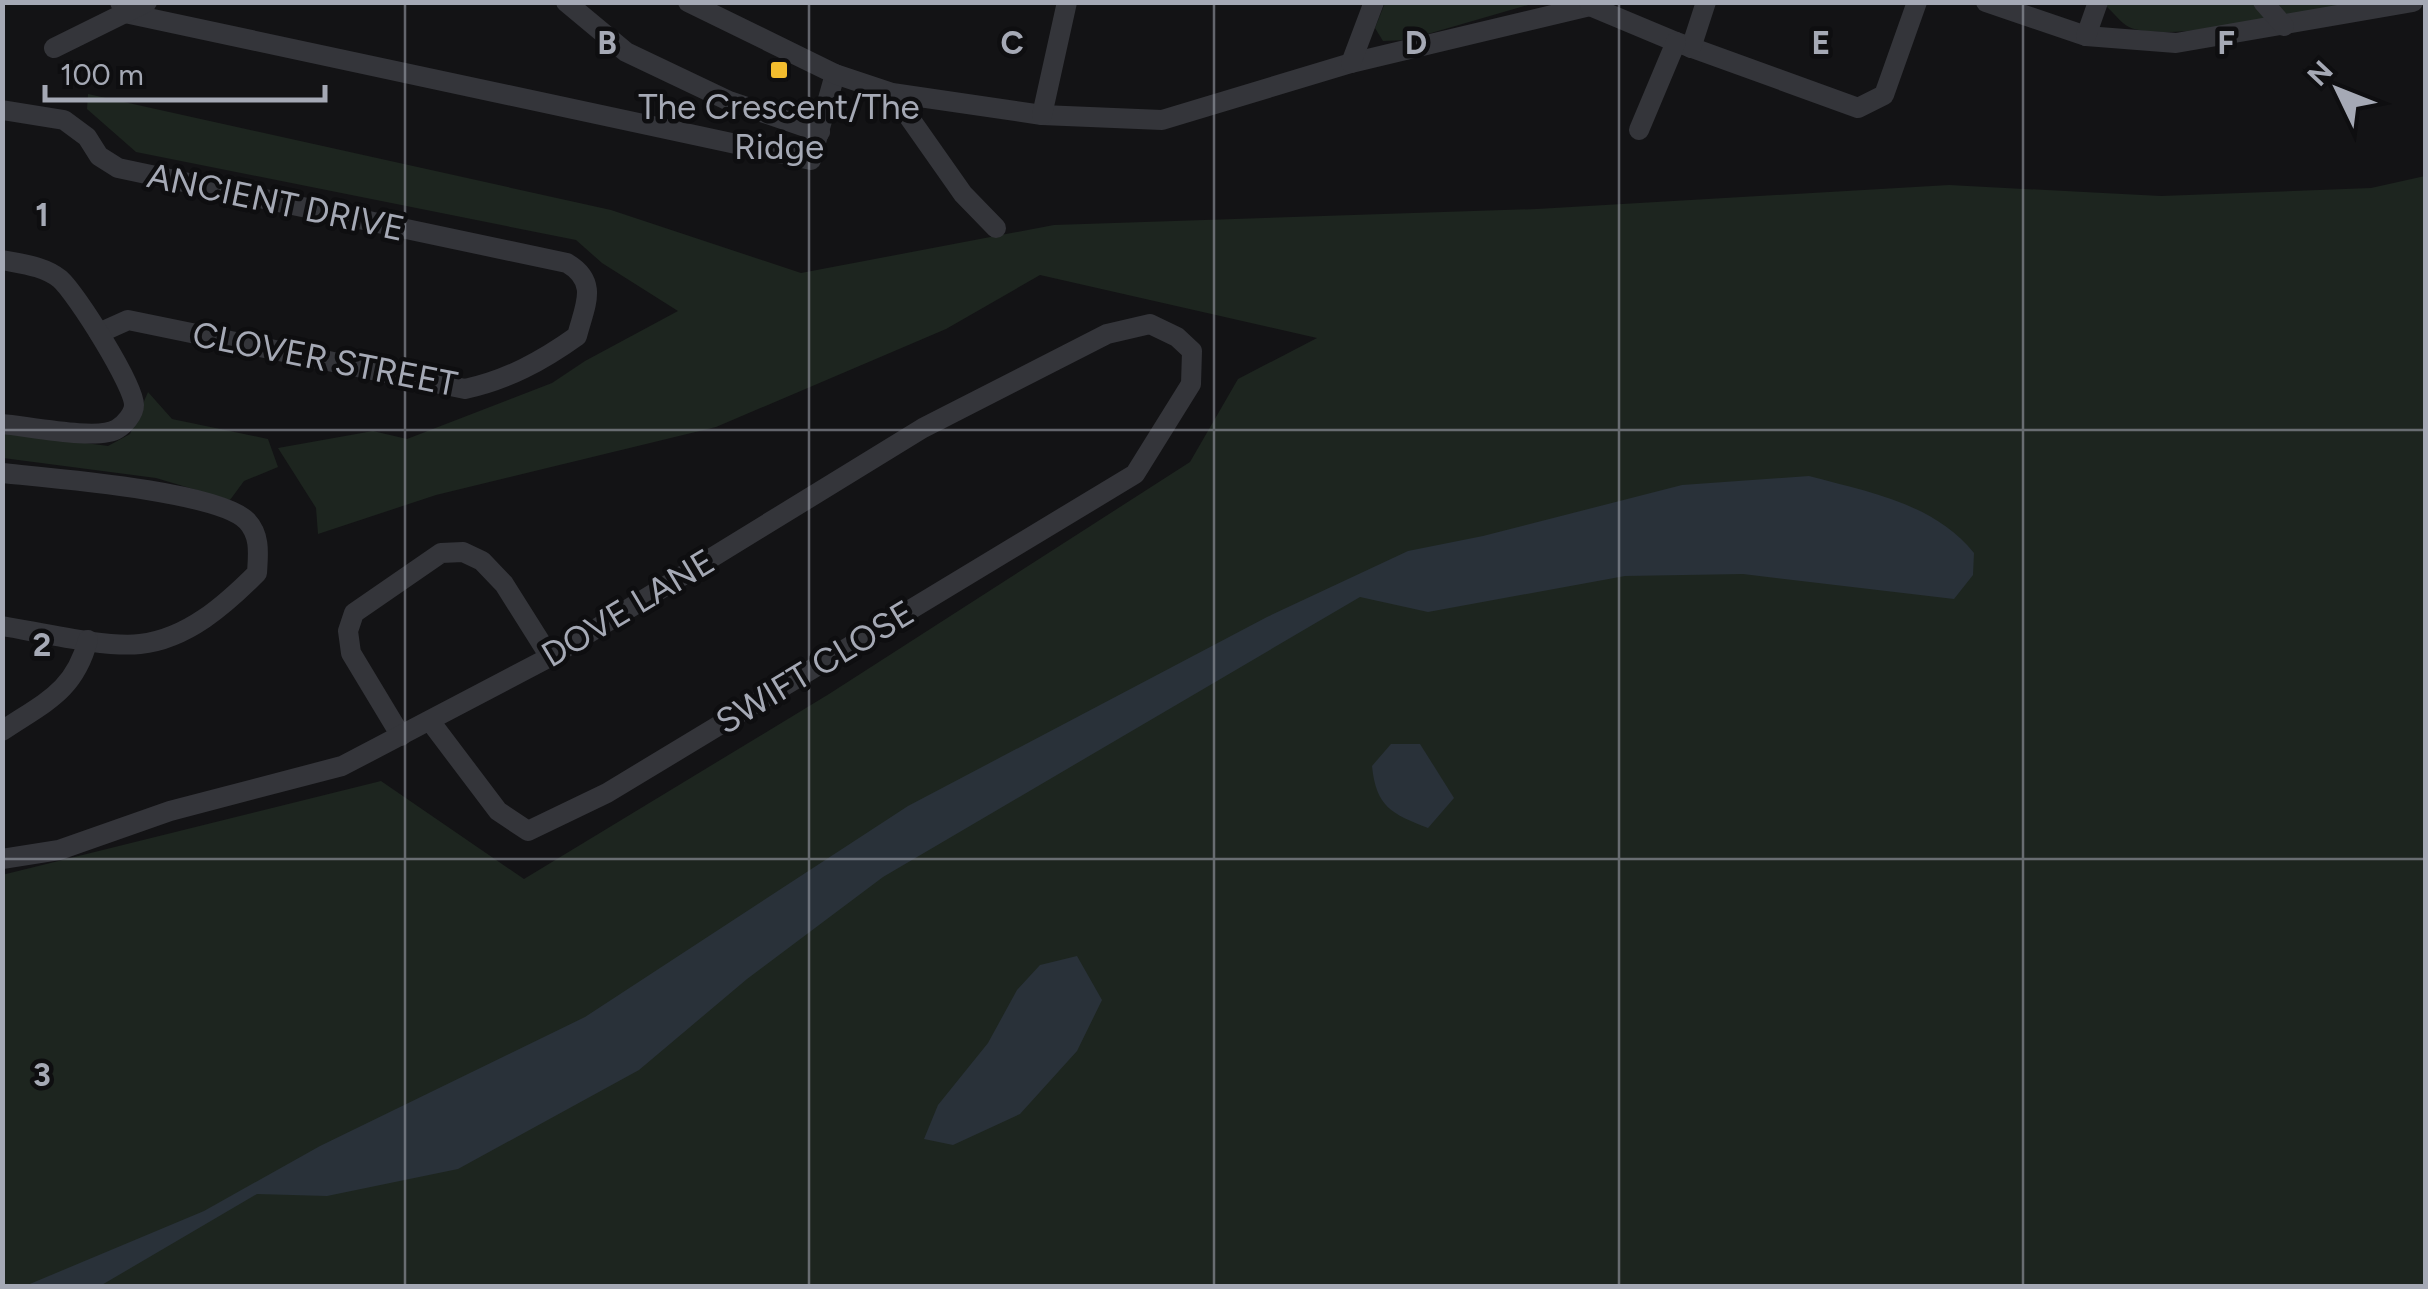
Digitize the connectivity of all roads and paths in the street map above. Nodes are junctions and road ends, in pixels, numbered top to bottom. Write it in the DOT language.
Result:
graph roads {
  1 [pos="147,2"];
  2 [pos="566,2"];
  3 [pos="688,2"];
  4 [pos="1067,2"];
  5 [pos="1374,2"];
  6 [pos="1706,2"];
  7 [pos="1917,2"];
  8 [pos="1986,2"];
  9 [pos="2098,2"];
  10 [pos="2264,2"];
  11 [pos="2412,2"];
  12 [pos="1590,4"];
  13 [pos="122,8"];
  14 [pos="2284,26"];
  15 [pos="2086,36"];
  16 [pos="1683,45"];
  17 [pos="54,48"];
  18 [pos="1350,64"];
  19 [pos="835,74"];
  20 [pos="892,92"];
  21 [pos="2,110"];
  22 [pos="1042,115"];
  23 [pos="1639,130"];
  24 [pos="820,132"];
  25 [pos="996,228"];
  26 [pos="2,260"];
  27 [pos="567,263"];
  28 [pos="99,333"];
  29 [pos="1191,384"];
  30 [pos="2,424"];
  31 [pos="2,472"];
  32 [pos="2,626"];
  33 [pos="88,640"];
  34 [pos="550,657"];
  35 [pos="430,721"];
  36 [pos="2,731"];
  37 [pos="402,736"];
  38 [pos="2,860"];
  1 -- 13 [label="street"];
  2 -- 24 [label="street"];
  3 -- 19 [label="street"];
  4 -- 22 [label="street"];
  5 -- 18 [label="street"];
  6 -- 16 [label="street"];
  7 -- 16 [label="street"];
  8 -- 15 [label="street"];
  9 -- 15 [label="street"];
  10 -- 14 [label="street"];
  11 -- 14 [label="street"];
  12 -- 16 [label="street"];
  12 -- 18 [label="street"];
  13 -- 17 [label="street"];
  13 -- 24 [label="street"];
  14 -- 15 [label="street"];
  16 -- 23 [label="street"];
  18 -- 22 [label="street"];
  19 -- 20 [label="street"];
  19 -- 24 [label="street"];
  20 -- 22 [label="street"];
  20 -- 25 [label="street"];
  21 -- 27 [label="street, ANCIENT DRIVE"];
  26 -- 28 [label="street"];
  27 -- 28 [label="street, CLOVER STREET"];
  28 -- 30 [label="street"];
  29 -- 34 [label="street, DOVE LANE"];
  29 -- 35 [label="street, SWIFT CLOSE"];
  31 -- 33 [label="street"];
  32 -- 33 [label="street"];
  33 -- 36 [label="street"];
  34 -- 35 [label="street, DOVE LANE"];
  34 -- 37 [label="street"];
  35 -- 37 [label="street, DOVE LANE"];
  37 -- 38 [label="street, DOVE LANE"];
}
